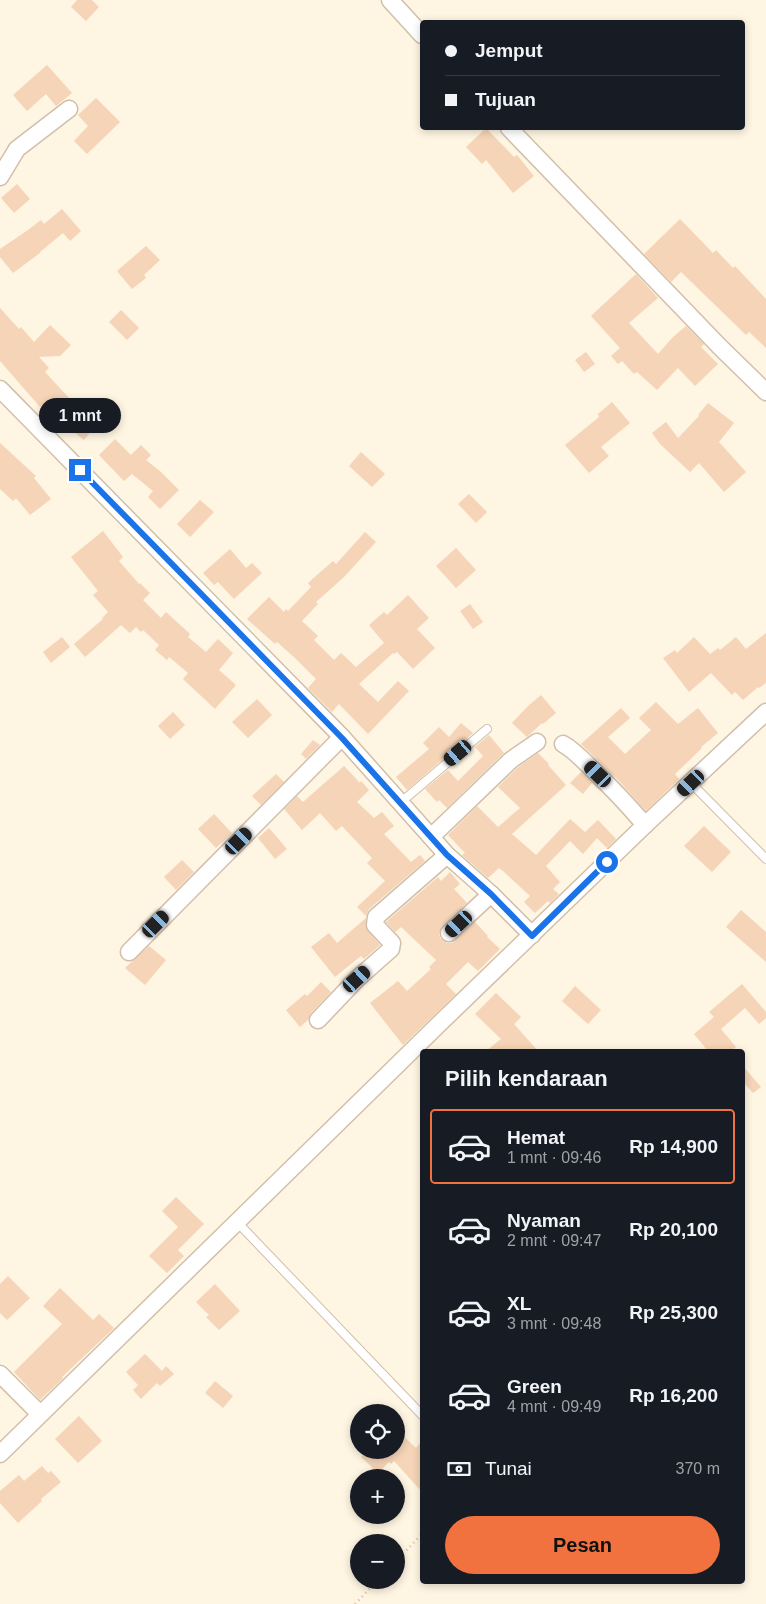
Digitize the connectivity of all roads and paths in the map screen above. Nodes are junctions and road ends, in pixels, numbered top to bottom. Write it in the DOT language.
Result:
graph roads {
  1 [pos="390,0"];
  2 [pos="420,33"];
  3 [pos="69,109"];
  4 [pos="511,130"];
  5 [pos="0,177"];
  6 [pos="0,389"];
  7 [pos="766,392"];
  8 [pos="766,712"];
  9 [pos="487,729"];
  10 [pos="342,738"];
  11 [pos="537,742"];
  12 [pos="563,744"];
  13 [pos="691,783"];
  14 [pos="400,803"];
  15 [pos="645,825"];
  16 [pos="431,837"];
  17 [pos="447,855"];
  18 [pos="766,859"];
  19 [pos="491,894"];
  20 [pos="449,933"];
  21 [pos="532,936"];
  22 [pos="129,952"];
  23 [pos="318,1020"];
  24 [pos="237,1222"];
  25 [pos="0,1374"];
  26 [pos="420,1413"];
  27 [pos="40,1414"];
  28 [pos="0,1454"];
  29 [pos="420,1536"];
  30 [pos="405,1552"];
  31 [pos="369,1589"];
  32 [pos="354,1604"];
  1 -- 2 [label="street"];
  3 -- 5 [label="street"];
  4 -- 7 [label="street"];
  6 -- 10 [label="street"];
  8 -- 13 [label="street"];
  9 -- 14 [label="lane"];
  10 -- 14 [label="street"];
  10 -- 22 [label="street"];
  11 -- 16 [label="street"];
  12 -- 15 [label="street"];
  13 -- 15 [label="street"];
  13 -- 18 [label="lane"];
  14 -- 16 [label="street"];
  15 -- 21 [label="street"];
  16 -- 17 [label="street"];
  17 -- 19 [label="street"];
  17 -- 23 [label="street"];
  19 -- 20 [label="street"];
  19 -- 21 [label="street"];
  21 -- 24 [label="street"];
  24 -- 26 [label="lane"];
  24 -- 27 [label="street"];
  25 -- 27 [label="street"];
  27 -- 28 [label="street"];
  29 -- 30 [label="path"];
  31 -- 32 [label="path"];
}
